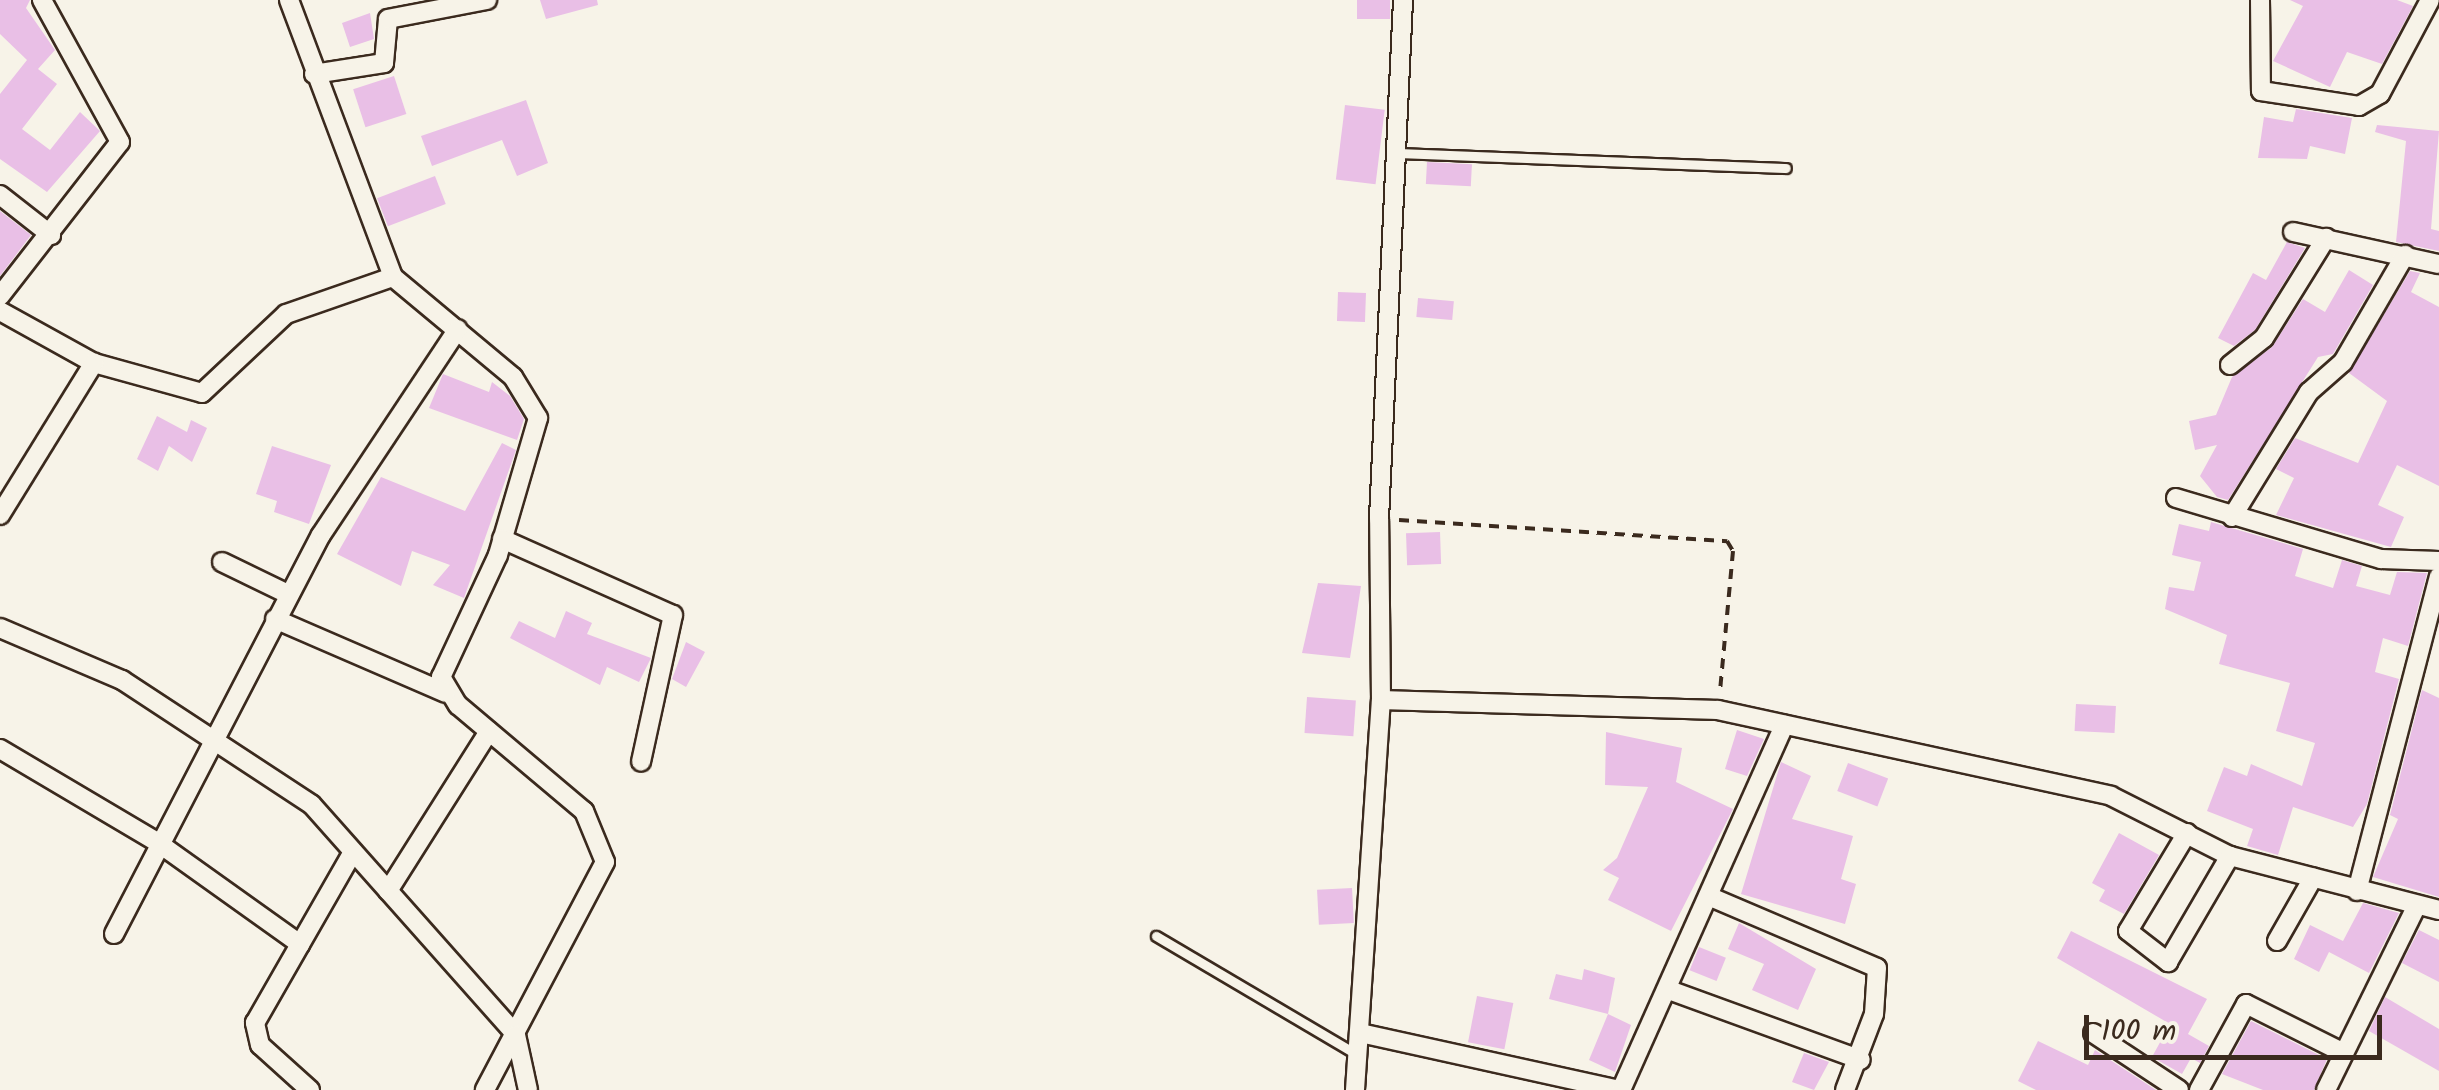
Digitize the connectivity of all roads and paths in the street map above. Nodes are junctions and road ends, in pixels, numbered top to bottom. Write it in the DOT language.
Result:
graph roads {
  1 [pos="42,0"];
  2 [pos="289,0"];
  3 [pos="487,0"];
  4 [pos="1403,0"];
  5 [pos="2260,0"];
  6 [pos="2430,0"];
  7 [pos="314,74"];
  8 [pos="1396,152"];
  9 [pos="1786,168"];
  10 [pos="0,195"];
  11 [pos="2293,232"];
  12 [pos="51,235"];
  13 [pos="2326,238"];
  14 [pos="2405,255"];
  15 [pos="2439,264"];
  16 [pos="393,278"];
  17 [pos="0,296"];
  18 [pos="0,311"];
  19 [pos="458,329"];
  20 [pos="94,363"];
  21 [pos="2230,365"];
  22 [pos="2176,498"];
  23 [pos="0,515"];
  24 [pos="2232,518"];
  25 [pos="1379,519"];
  26 [pos="502,539"];
  27 [pos="2439,561"];
  28 [pos="222,562"];
  29 [pos="2439,577"];
  30 [pos="288,594"];
  31 [pos="274,619"];
  32 [pos="0,628"];
  33 [pos="446,693"];
  34 [pos="1381,700"];
  35 [pos="1718,710"];
  36 [pos="1784,724"];
  37 [pos="489,730"];
  38 [pos="213,739"];
  39 [pos="0,749"];
  40 [pos="641,762"];
  41 [pos="2186,833"];
  42 [pos="157,842"];
  43 [pos="353,852"];
  44 [pos="2230,856"];
  45 [pos="2313,878"];
  46 [pos="388,891"];
  47 [pos="2357,891"];
  48 [pos="1713,898"];
  49 [pos="2416,907"];
  50 [pos="2439,910"];
  51 [pos="114,934"];
  52 [pos="1156,936"];
  53 [pos="2278,941"];
  54 [pos="300,944"];
  55 [pos="1669,990"];
  56 [pos="1360,1033"];
  57 [pos="2093,1033"];
  58 [pos="516,1035"];
  59 [pos="2338,1050"];
  60 [pos="1358,1055"];
  61 [pos="1862,1060"];
  62 [pos="310,1090"];
  63 [pos="485,1090"];
  64 [pos="528,1090"];
  65 [pos="1355,1090"];
  66 [pos="1620,1090"];
  67 [pos="1844,1090"];
  68 [pos="2178,1090"];
  69 [pos="2199,1090"];
  70 [pos="2326,1090"];
  1 -- 12 [label="street"];
  2 -- 7 [label="street"];
  3 -- 7 [label="street"];
  4 -- 8 [label="street"];
  5 -- 6 [label="street"];
  7 -- 16 [label="street"];
  8 -- 9 [label="lane"];
  8 -- 25 [label="street"];
  10 -- 12 [label="street"];
  11 -- 13 [label="street"];
  12 -- 17 [label="street"];
  13 -- 14 [label="street"];
  13 -- 21 [label="street"];
  14 -- 15 [label="street"];
  14 -- 24 [label="street"];
  16 -- 19 [label="street"];
  16 -- 20 [label="street"];
  18 -- 20 [label="street"];
  19 -- 26 [label="street"];
  19 -- 30 [label="street"];
  20 -- 23 [label="street"];
  22 -- 24 [label="street"];
  24 -- 27 [label="street"];
  25 -- 34 [label="street"];
  25 -- 35 [label="path"];
  26 -- 33 [label="street"];
  26 -- 40 [label="street"];
  28 -- 30 [label="street"];
  29 -- 47 [label="street"];
  30 -- 31 [label="street"];
  31 -- 33 [label="street"];
  31 -- 38 [label="street"];
  32 -- 38 [label="street"];
  33 -- 37 [label="street"];
  34 -- 35 [label="street"];
  34 -- 56 [label="street"];
  35 -- 36 [label="street"];
  36 -- 41 [label="street"];
  36 -- 48 [label="street"];
  37 -- 46 [label="street"];
  37 -- 58 [label="street"];
  38 -- 42 [label="street"];
  38 -- 43 [label="street"];
  39 -- 42 [label="street"];
  41 -- 44 [label="street"];
  41 -- 44 [label="street"];
  42 -- 51 [label="street"];
  42 -- 54 [label="street"];
  43 -- 46 [label="street"];
  43 -- 54 [label="street"];
  44 -- 45 [label="street"];
  45 -- 47 [label="street"];
  45 -- 53 [label="street"];
  46 -- 58 [label="street"];
  47 -- 49 [label="street"];
  48 -- 55 [label="street"];
  48 -- 61 [label="street"];
  49 -- 50 [label="street"];
  49 -- 59 [label="street"];
  52 -- 60 [label="lane"];
  54 -- 62 [label="street"];
  55 -- 61 [label="street"];
  55 -- 66 [label="street"];
  56 -- 60 [label="street"];
  56 -- 66 [label="street"];
  57 -- 68 [label="street"];
  58 -- 63 [label="street"];
  58 -- 64 [label="street"];
  59 -- 69 [label="street"];
  59 -- 70 [label="street"];
  60 -- 65 [label="street"];
  61 -- 67 [label="street"];
}
